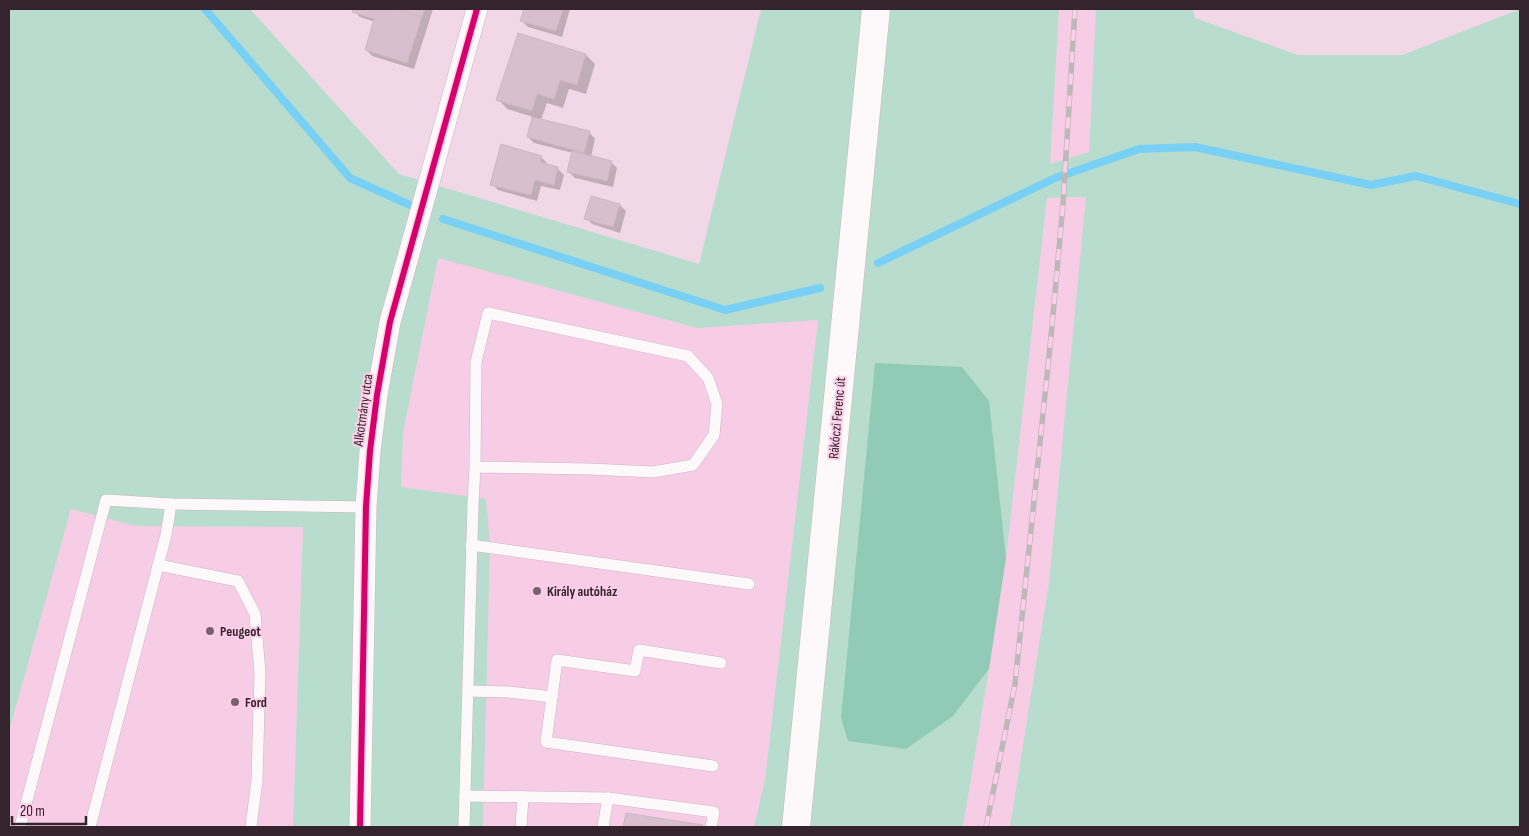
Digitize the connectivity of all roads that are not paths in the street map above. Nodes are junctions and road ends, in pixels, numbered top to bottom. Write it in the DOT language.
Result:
graph roads {
  1 [pos="477,9"];
  2 [pos="876,9"];
  3 [pos="475,467"];
  4 [pos="171,504"];
  5 [pos="366,507"];
  6 [pos="472,545"];
  7 [pos="158,565"];
  8 [pos="749,584"];
  9 [pos="720,664"];
  10 [pos="468,691"];
  11 [pos="552,697"];
  12 [pos="713,766"];
  13 [pos="465,796"];
  14 [pos="523,797"];
  15 [pos="608,798"];
  16 [pos="20,827"];
  17 [pos="90,827"];
  18 [pos="251,827"];
  19 [pos="360,827"];
  20 [pos="464,827"];
  21 [pos="521,827"];
  22 [pos="603,827"];
  23 [pos="711,827"];
  24 [pos="796,827"];
  1 -- 5 [label="street, Alkotmány utca"];
  2 -- 24 [label="main road, Rákóczi Ferenc út"];
  3 -- 3 [label="lane"];
  3 -- 6 [label="lane"];
  4 -- 5 [label="lane"];
  4 -- 7 [label="lane"];
  4 -- 16 [label="lane"];
  5 -- 19 [label="street, Alkotmány utca"];
  6 -- 8 [label="lane"];
  6 -- 10 [label="lane"];
  7 -- 17 [label="lane"];
  7 -- 18 [label="lane"];
  9 -- 11 [label="lane"];
  10 -- 11 [label="lane"];
  10 -- 13 [label="lane"];
  11 -- 12 [label="lane"];
  13 -- 14 [label="lane"];
  13 -- 20 [label="lane"];
  14 -- 15 [label="lane"];
  14 -- 21 [label="lane"];
  15 -- 22 [label="lane"];
  15 -- 23 [label="lane"];
}
